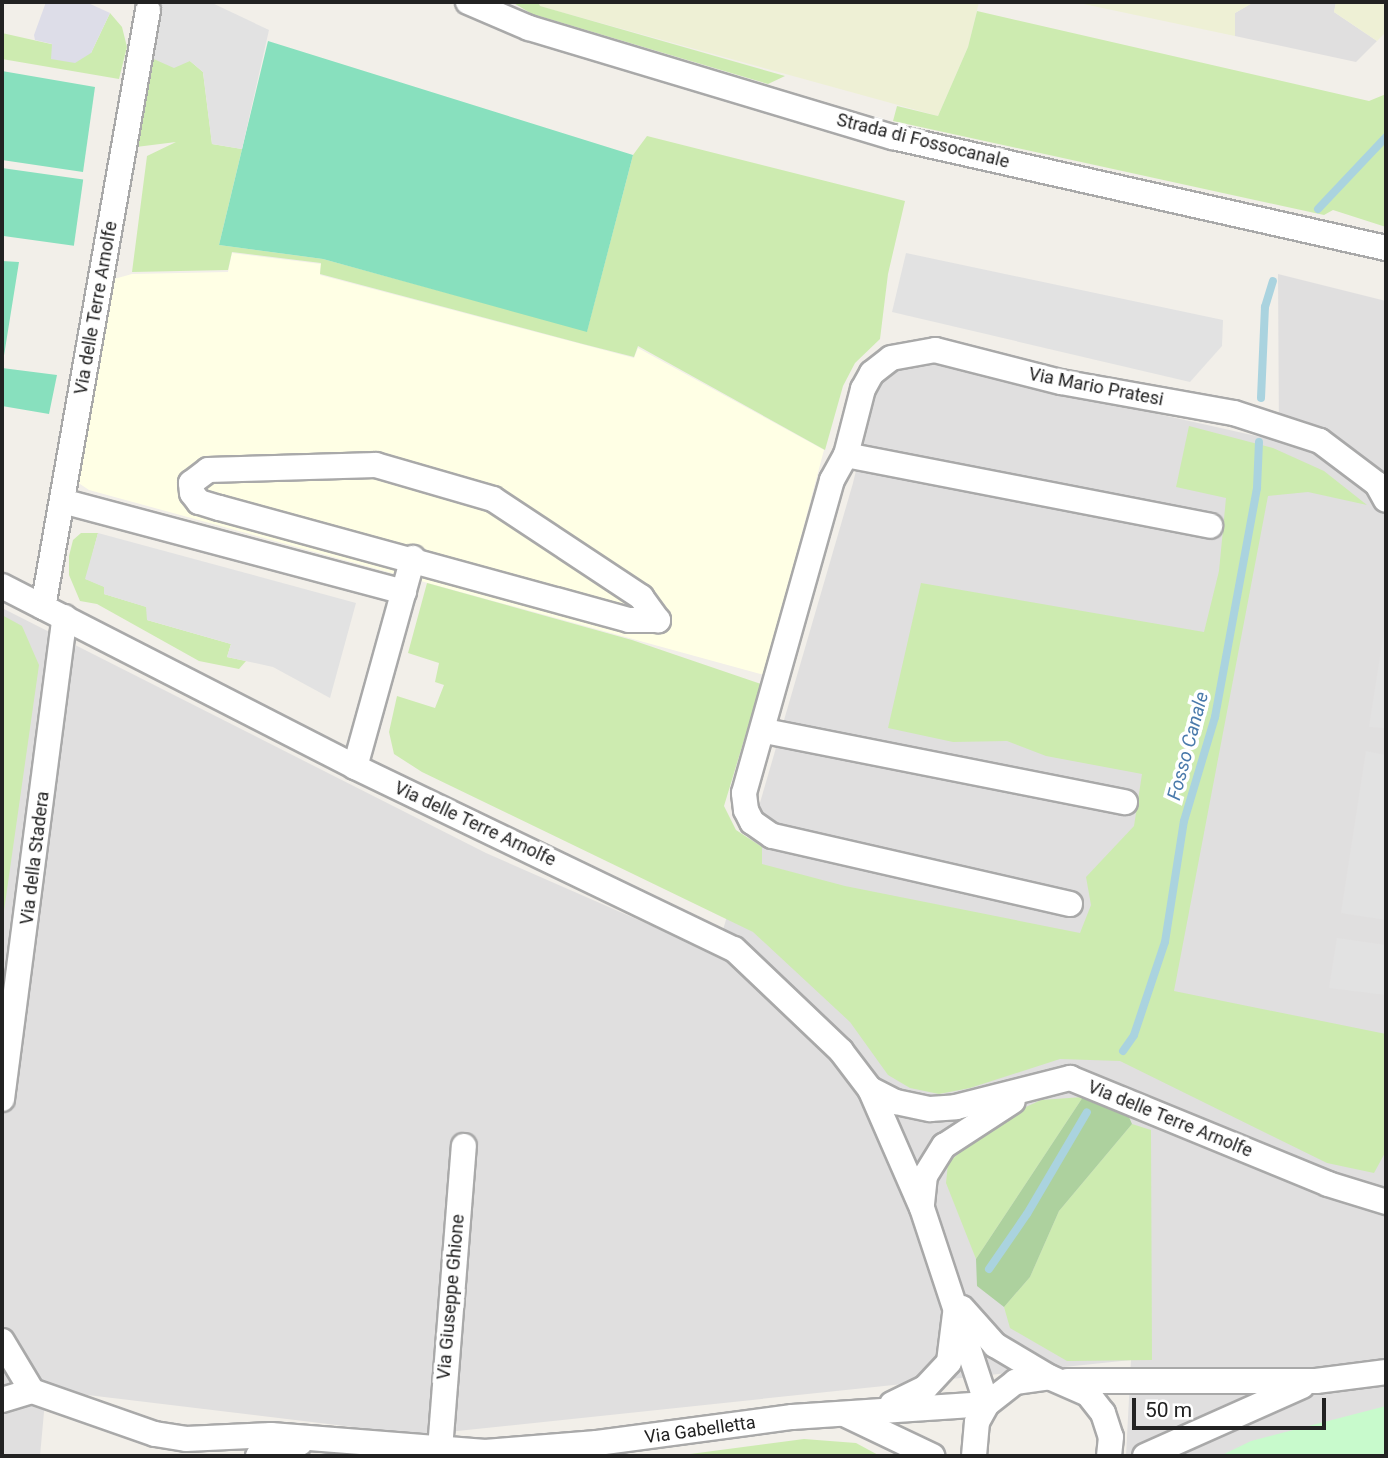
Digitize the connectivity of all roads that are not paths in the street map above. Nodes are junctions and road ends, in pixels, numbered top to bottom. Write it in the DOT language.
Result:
graph roads {
  1 [pos="468,2"];
  2 [pos="148,10"];
  3 [pos="1386,248"];
  4 [pos="846,456"];
  5 [pos="1386,500"];
  6 [pos="62,501"];
  7 [pos="1210,526"];
  8 [pos="413,558"];
  9 [pos="2,586"];
  10 [pos="404,592"];
  11 [pos="43,607"];
  12 [pos="65,617"];
  13 [pos="765,731"];
  14 [pos="355,767"];
  15 [pos="1125,802"];
  16 [pos="1070,904"];
  17 [pos="7,1045"];
  18 [pos="1040,1085"];
  19 [pos="870,1089"];
  20 [pos="2,1099"];
  21 [pos="464,1146"];
  22 [pos="1386,1202"];
  23 [pos="922,1208"];
  24 [pos="957,1303"];
  25 [pos="2,1341"];
  26 [pos="1386,1373"];
  27 [pos="1058,1379"];
  28 [pos="1316,1381"];
  29 [pos="32,1391"];
  30 [pos="2,1401"];
  31 [pos="987,1404"];
  32 [pos="882,1409"];
  33 [pos="840,1413"];
  34 [pos="155,1434"];
  35 [pos="308,1441"];
  36 [pos="440,1449"];
  37 [pos="928,1455"];
  38 [pos="174,1456"];
  39 [pos="258,1456"];
  40 [pos="974,1456"];
  41 [pos="1110,1456"];
  42 [pos="1145,1456"];
  1 -- 3 [label="street, Strada di Fossocanale"];
  2 -- 6 [label="street, Via delle Terre Arnolfe"];
  4 -- 5 [label="street, Via Mario Pratesi"];
  4 -- 7 [label="street"];
  4 -- 13 [label="street, Via Mario Pratesi"];
  6 -- 10 [label="street"];
  6 -- 11 [label="street, Via delle Terre Arnolfe"];
  8 -- 8 [label="street"];
  8 -- 10 [label="street"];
  9 -- 11 [label="street, Via delle Terre Arnolfe"];
  10 -- 14 [label="street"];
  11 -- 12 [label="street, Via delle Terre Arnolfe"];
  12 -- 14 [label="street, Via delle Terre Arnolfe"];
  12 -- 17 [label="street, Via della Stadera"];
  13 -- 15 [label="street"];
  13 -- 16 [label="street, Via Mario Pratesi"];
  14 -- 19 [label="street, Via delle Terre Arnolfe"];
  17 -- 20 [label="street, Via della Stadera"];
  18 -- 19 [label="street, Via delle Terre Arnolfe"];
  18 -- 22 [label="street, Via delle Terre Arnolfe"];
  18 -- 23 [label="street"];
  19 -- 23 [label="street, Via delle Terre Arnolfe"];
  21 -- 36 [label="street, Via Giuseppe Ghione"];
  23 -- 24 [label="street, Via delle Terre Arnolfe"];
  24 -- 27 [label="street, Via delle Terre Arnolfe"];
  24 -- 31 [label="street, Via delle Terre Arnolfe"];
  24 -- 32 [label="street, Via delle Terre Arnolfe"];
  25 -- 29 [label="street"];
  26 -- 28 [label="street"];
  27 -- 28 [label="street"];
  27 -- 31 [label="street"];
  27 -- 41 [label="street, Via delle Terre Arnolfe"];
  28 -- 42 [label="street"];
  29 -- 30 [label="street"];
  29 -- 34 [label="street, Via Gabelletta"];
  31 -- 32 [label="street, Via Gabelletta"];
  31 -- 40 [label="street"];
  32 -- 33 [label="street, Via Gabelletta"];
  33 -- 36 [label="street, Via Gabelletta"];
  33 -- 37 [label="street"];
  34 -- 35 [label="street, Via Gabelletta"];
  34 -- 38 [label="street, Via Gabelletta"];
  35 -- 36 [label="street, Via Gabelletta"];
  35 -- 39 [label="street, Via Gabelletta"];
}
